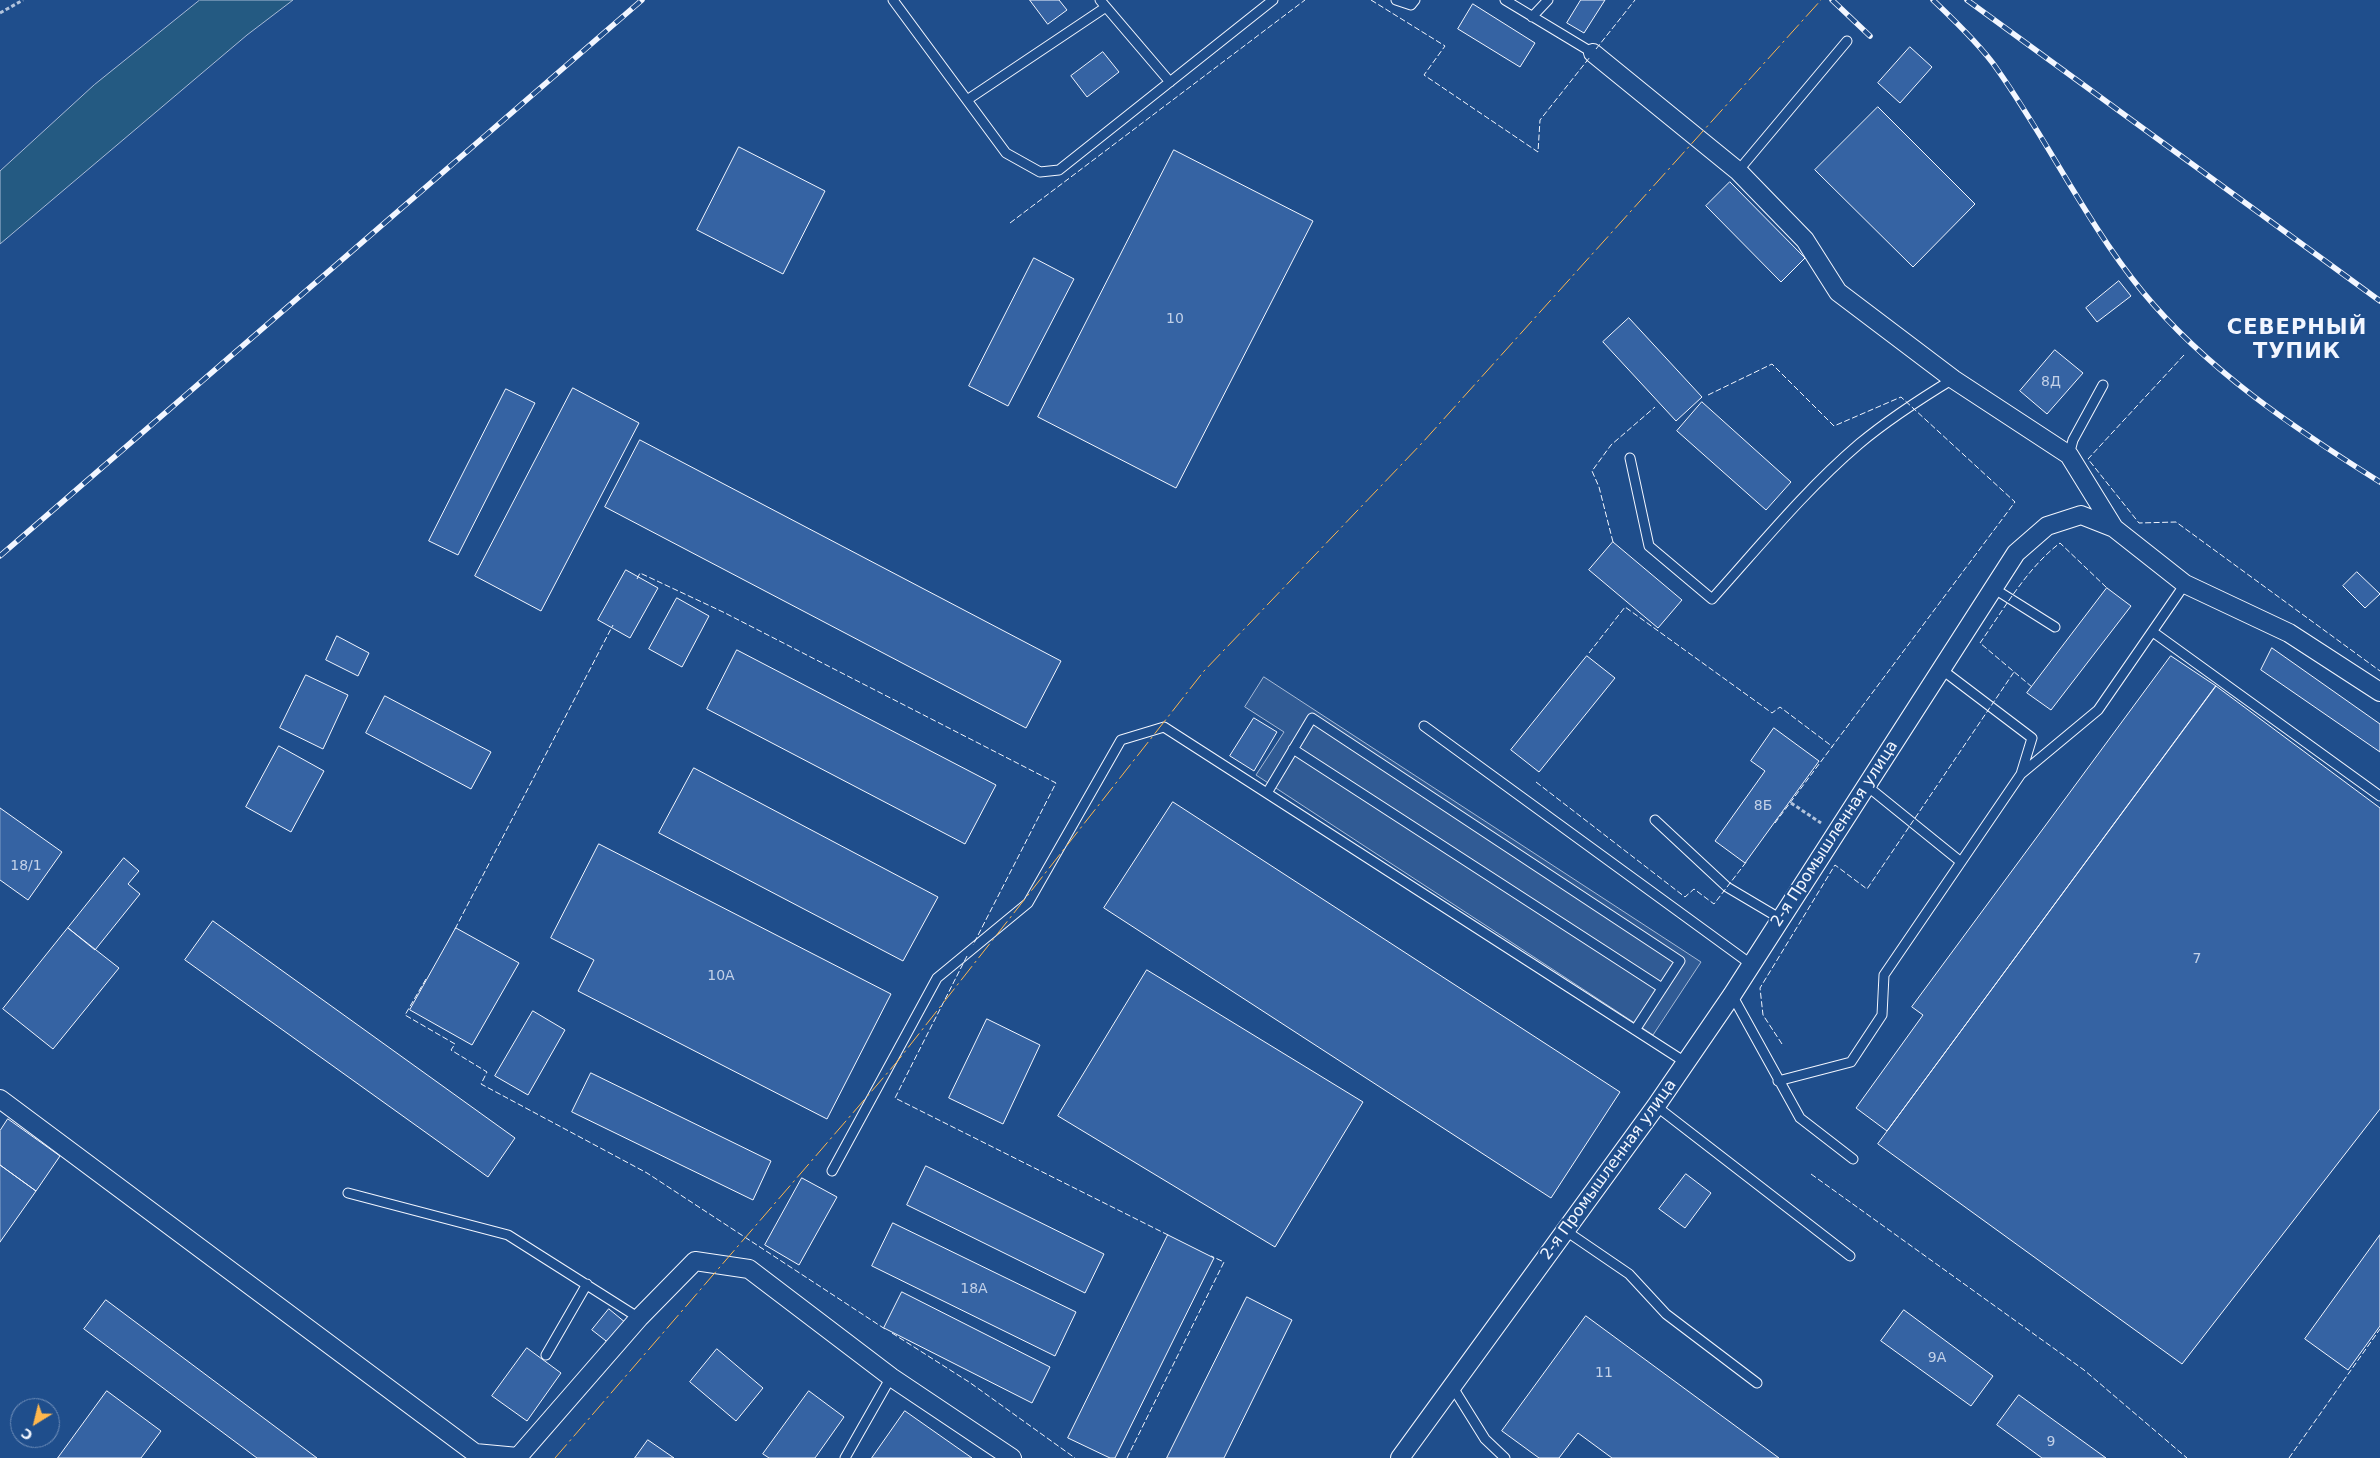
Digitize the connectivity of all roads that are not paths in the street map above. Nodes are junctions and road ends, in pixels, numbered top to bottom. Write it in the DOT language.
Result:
graph roads {
  1 [pos="893,0"];
  2 [pos="1273,0"];
  3 [pos="1396,0"];
  4 [pos="1415,0"];
  5 [pos="1504,0"];
  6 [pos="1548,0"];
  7 [pos="1103,3"];
  8 [pos="1532,17"];
  9 [pos="1847,41"];
  10 [pos="1593,53"];
  11 [pos="1170,82"];
  12 [pos="967,100"];
  13 [pos="1738,171"];
  14 [pos="1953,380"];
  15 [pos="2103,385"];
  16 [pos="2068,455"];
  17 [pos="1630,458"];
  18 [pos="2114,528"];
  19 [pos="2185,584"];
  20 [pos="1993,588"];
  21 [pos="2054,627"];
  22 [pos="2153,632"];
  23 [pos="1941,669"];
  24 [pos="2380,692"];
  25 [pos="1424,726"];
  26 [pos="1294,749"];
  27 [pos="2021,774"];
  28 [pos="1867,786"];
  29 [pos="1267,793"];
  30 [pos="2380,796"];
  31 [pos="1655,820"];
  32 [pos="1961,862"];
  33 [pos="1781,919"];
  34 [pos="1752,965"];
  35 [pos="1662,988"];
  36 [pos="1732,995"];
  37 [pos="1635,1030"];
  38 [pos="1685,1062"];
  39 [pos="1778,1081"];
  40 [pos="0,1099"];
  41 [pos="1656,1106"];
  42 [pos="1853,1159"];
  43 [pos="832,1171"];
  44 [pos="348,1193"];
  45 [pos="1566,1231"];
  46 [pos="1850,1256"];
  47 [pos="587,1284"];
  48 [pos="640,1318"];
  49 [pos="546,1355"];
  50 [pos="891,1377"];
  51 [pos="1757,1382"];
  52 [pos="1452,1386"];
  53 [pos="845,1458"];
  54 [pos="1012,1458"];
  55 [pos="1400,1458"];
  56 [pos="1505,1458"];
  1 -- 12 [label="lane"];
  2 -- 11 [label="lane"];
  3 -- 4 [label="lane"];
  5 -- 8 [label="lane"];
  6 -- 8 [label="lane"];
  7 -- 11 [label="lane"];
  7 -- 12 [label="lane"];
  8 -- 10 [label="lane"];
  9 -- 13 [label="lane"];
  10 -- 13 [label="street"];
  11 -- 12 [label="lane"];
  13 -- 14 [label="street"];
  14 -- 16 [label="street"];
  14 -- 17 [label="lane"];
  15 -- 16 [label="lane"];
  16 -- 18 [label="street"];
  18 -- 19 [label="street, 2-я Промышленная улица"];
  18 -- 20 [label="street, 2-я Промышленная улица"];
  19 -- 22 [label="lane"];
  19 -- 24 [label="street, 2-я Промышленная улица"];
  20 -- 21 [label="lane"];
  20 -- 23 [label="street, 2-я Промышленная улица"];
  22 -- 27 [label="lane"];
  22 -- 30 [label="lane"];
  23 -- 27 [label="lane"];
  23 -- 28 [label="street, 2-я Промышленная улица"];
  25 -- 34 [label="lane"];
  26 -- 29 [label="lane"];
  26 -- 35 [label="lane"];
  26 -- 35 [label="lane"];
  27 -- 32 [label="lane"];
  28 -- 32 [label="lane"];
  28 -- 33 [label="street, 2-я Промышленная улица"];
  29 -- 37 [label="lane"];
  29 -- 43 [label="lane"];
  31 -- 33 [label="lane"];
  32 -- 39 [label="lane"];
  33 -- 34 [label="street, 2-я Промышленная улица"];
  34 -- 36 [label="street, 2-я Промышленная улица"];
  35 -- 37 [label="lane"];
  36 -- 38 [label="street, 2-я Промышленная улица"];
  36 -- 39 [label="lane"];
  37 -- 38 [label="lane"];
  38 -- 41 [label="street, 2-я Промышленная улица"];
  39 -- 42 [label="lane"];
  40 -- 48 [label="street"];
  41 -- 45 [label="street, 2-я Промышленная улица"];
  41 -- 46 [label="lane"];
  44 -- 47 [label="lane"];
  45 -- 51 [label="lane"];
  45 -- 52 [label="street, 2-я Промышленная улица"];
  47 -- 48 [label="lane"];
  47 -- 49 [label="lane"];
  48 -- 50 [label="street"];
  50 -- 53 [label="lane"];
  50 -- 54 [label="street"];
  52 -- 55 [label="street, 2-я Промышленная улица"];
  52 -- 56 [label="lane"];
}
